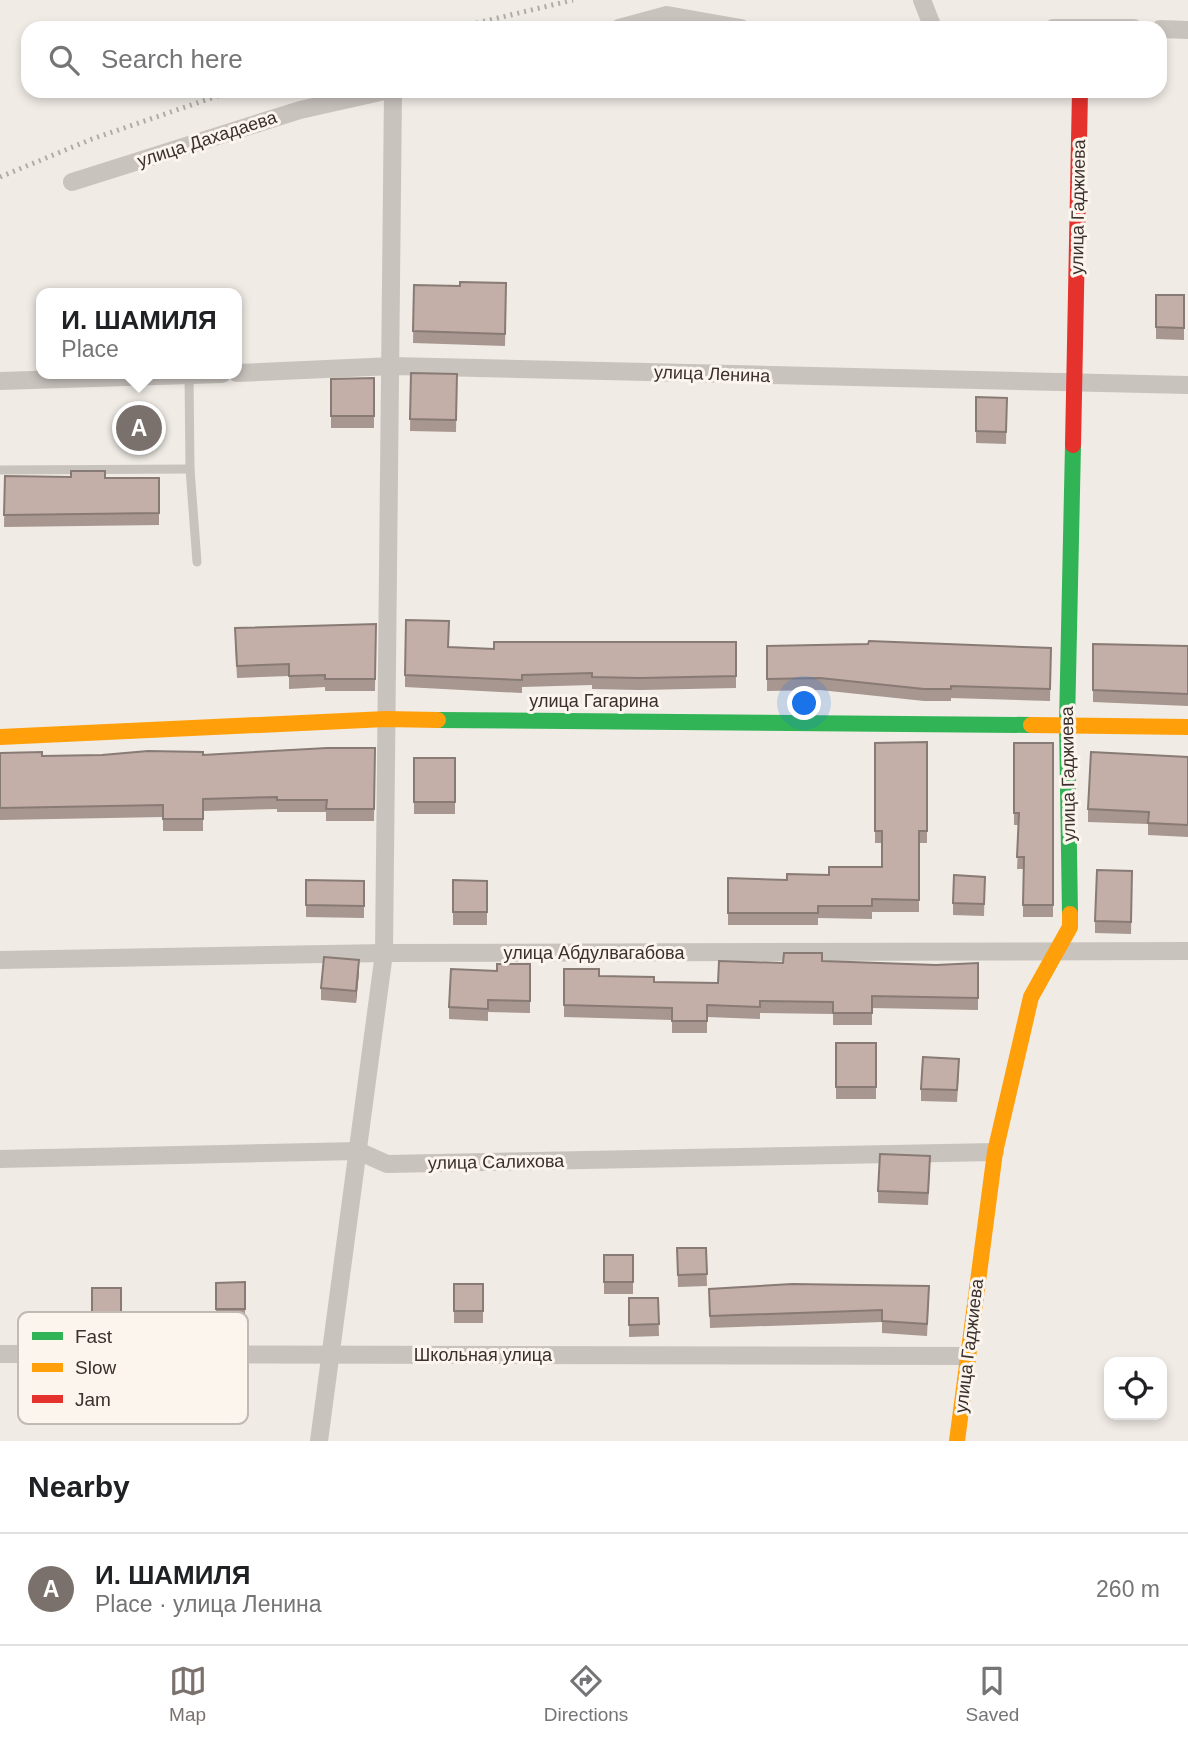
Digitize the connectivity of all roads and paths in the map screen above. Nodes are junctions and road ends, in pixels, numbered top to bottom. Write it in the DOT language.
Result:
graph roads {
  1 [pos="922,0"];
  2 [pos="645,21"];
  3 [pos="701,21"];
  4 [pos="930,21"];
  5 [pos="1167,29"];
  6 [pos="1188,30"];
  7 [pos="353,98"];
  8 [pos="393,98"];
  9 [pos="1080,98"];
  10 [pos="72,181"];
  11 [pos="393,366"];
  12 [pos="242,373"];
  13 [pos="63,379"];
  14 [pos="189,379"];
  15 [pos="0,381"];
  16 [pos="1074,384"];
  17 [pos="1188,384"];
  18 [pos="190,469"];
  19 [pos="0,470"];
  20 [pos="197,562"];
  21 [pos="386,719"];
  22 [pos="1066,724"];
  23 [pos="1188,727"];
  24 [pos="0,737"];
  25 [pos="1058,949"];
  26 [pos="1188,951"];
  27 [pos="384,953"];
  28 [pos="0,960"];
  29 [pos="358,1151"];
  30 [pos="995,1152"];
  31 [pos="0,1159"];
  32 [pos="0,1354"];
  33 [pos="18,1354"];
  34 [pos="248,1354"];
  35 [pos="332,1354"];
  36 [pos="967,1356"];
  37 [pos="319,1441"];
  38 [pos="957,1441"];
  1 -- 4 [label="street"];
  2 -- 3 [label="street"];
  5 -- 6 [label="street"];
  7 -- 10 [label="street, улица Дахадаева"];
  8 -- 11 [label="street"];
  9 -- 16 [label="street, улица Гаджиева"];
  11 -- 12 [label="street, улица Ленина"];
  11 -- 16 [label="street, улица Ленина"];
  11 -- 21 [label="street"];
  13 -- 15 [label="street"];
  14 -- 18 [label="lane"];
  16 -- 17 [label="street, улица Ленина"];
  16 -- 22 [label="street, улица Гаджиева"];
  18 -- 19 [label="lane"];
  18 -- 20 [label="lane"];
  21 -- 22 [label="street, улица Гагарина"];
  21 -- 24 [label="street, улица Гагарина"];
  21 -- 27 [label="street"];
  22 -- 23 [label="street, улица Гагарина"];
  22 -- 25 [label="street, улица Гаджиева"];
  25 -- 26 [label="street, улица Абдулвагабова"];
  25 -- 27 [label="street, улица Абдулвагабова"];
  25 -- 30 [label="street, улица Гаджиева"];
  27 -- 28 [label="street, улица Абдулвагабова"];
  27 -- 29 [label="street"];
  29 -- 30 [label="street, улица Салихова"];
  29 -- 31 [label="street, улица Салихова"];
  29 -- 35 [label="street"];
  30 -- 36 [label="street, улица Гаджиева"];
  32 -- 33 [label="street, Школьная улица"];
  34 -- 35 [label="street, Школьная улица"];
  35 -- 36 [label="street, Школьная улица"];
  35 -- 37 [label="street"];
  36 -- 38 [label="street, улица Гаджиева"];
}
